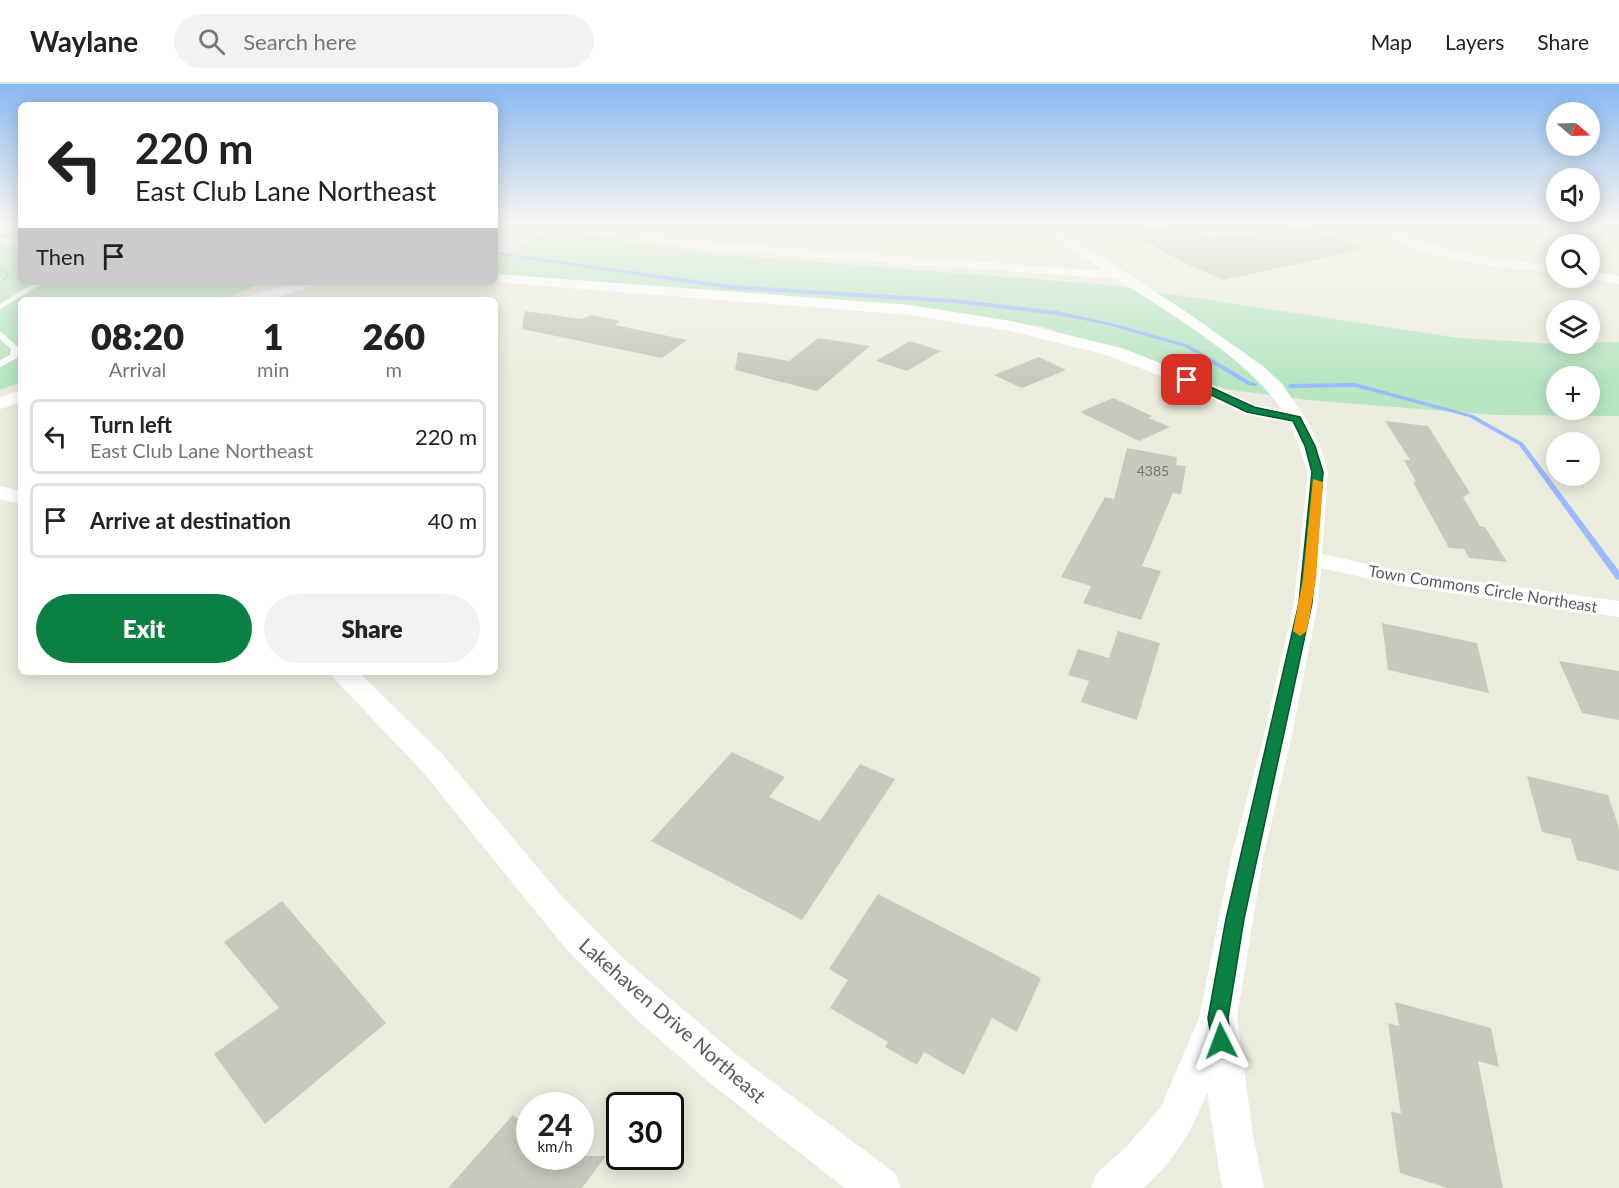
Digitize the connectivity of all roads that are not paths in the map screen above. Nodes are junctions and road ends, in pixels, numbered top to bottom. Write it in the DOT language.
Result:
graph roads {
  1 [pos="1121,275"];
  2 [pos="1083,276"];
  3 [pos="1104,276"];
  4 [pos="1600,276"];
  5 [pos="498,278"];
  6 [pos="1619,279"];
  7 [pos="36,285"];
  8 [pos="302,285"];
  9 [pos="261,297"];
  10 [pos="0,307"];
  11 [pos="0,334"];
  12 [pos="0,364"];
  13 [pos="18,396"];
  14 [pos="0,404"];
  15 [pos="1297,419"];
  16 [pos="0,492"];
  17 [pos="18,497"];
  18 [pos="1311,559"];
  19 [pos="1619,609"];
  20 [pos="345,675"];
  21 [pos="1218,1018"];
  22 [pos="880,1188"];
  23 [pos="1112,1188"];
  24 [pos="1243,1188"];
  1 -- 15 [label="street"];
  2 -- 3 [label="street"];
  4 -- 6 [label="street"];
  5 -- 15 [label="street"];
  7 -- 10 [label="lane"];
  8 -- 9 [label="street"];
  11 -- 12 [label="lane"];
  13 -- 14 [label="street"];
  15 -- 18 [label="street"];
  16 -- 17 [label="street"];
  18 -- 19 [label="street, Town Commons Circle Northeast"];
  18 -- 21 [label="street"];
  20 -- 22 [label="street, Lakehaven Drive Northeast"];
  21 -- 23 [label="street"];
  21 -- 24 [label="street"];
}
